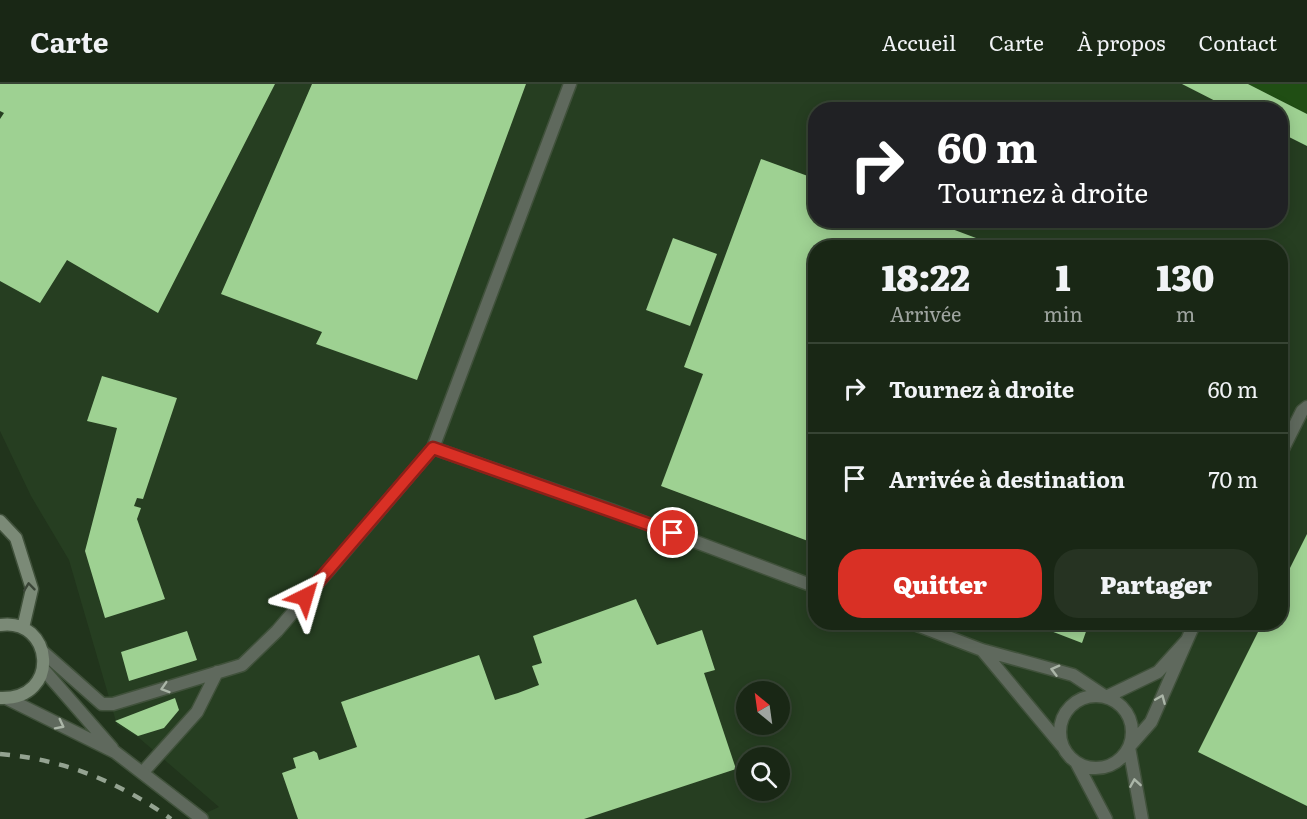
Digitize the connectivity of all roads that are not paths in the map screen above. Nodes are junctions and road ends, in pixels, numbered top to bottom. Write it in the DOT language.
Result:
graph roads {
  1 [pos="570,84"];
  2 [pos="1307,407"];
  3 [pos="1288,439"];
  4 [pos="433,448"];
  5 [pos="0,521"];
  6 [pos="808,584"];
  7 [pos="0,626"];
  8 [pos="23,628"];
  9 [pos="930,630"];
  10 [pos="1191,630"];
  11 [pos="1186,640"];
  12 [pos="982,650"];
  13 [pos="43,652"];
  14 [pos="44,670"];
  15 [pos="217,672"];
  16 [pos="1106,697"];
  17 [pos="4,698"];
  18 [pos="1063,746"];
  19 [pos="1129,747"];
  20 [pos="115,752"];
  21 [pos="1076,762"];
  22 [pos="142,772"];
  23 [pos="202,819"];
  24 [pos="1106,819"];
  25 [pos="1143,819"];
  1 -- 4 [label="street"];
  2 -- 3 [label="street"];
  4 -- 6 [label="street"];
  4 -- 15 [label="street"];
  8 -- 5 [label="main road, one-way"];
  7 -- 8 [label="main road"];
  8 -- 13 [label="main road"];
  9 -- 12 [label="street"];
  10 -- 11 [label="street"];
  11 -- 16 [label="street"];
  19 -- 11 [label="street, one-way"];
  16 -- 12 [label="street, one-way"];
  12 -- 18 [label="street"];
  13 -- 14 [label="main road"];
  15 -- 13 [label="street, one-way"];
  14 -- 17 [label="main road"];
  14 -- 20 [label="street"];
  15 -- 22 [label="street"];
  16 -- 18 [label="street"];
  16 -- 19 [label="street"];
  17 -- 20 [label="street, one-way"];
  18 -- 21 [label="street"];
  19 -- 21 [label="street"];
  25 -- 19 [label="street, one-way"];
  20 -- 22 [label="street"];
  21 -- 24 [label="street"];
  22 -- 23 [label="street"];
}
